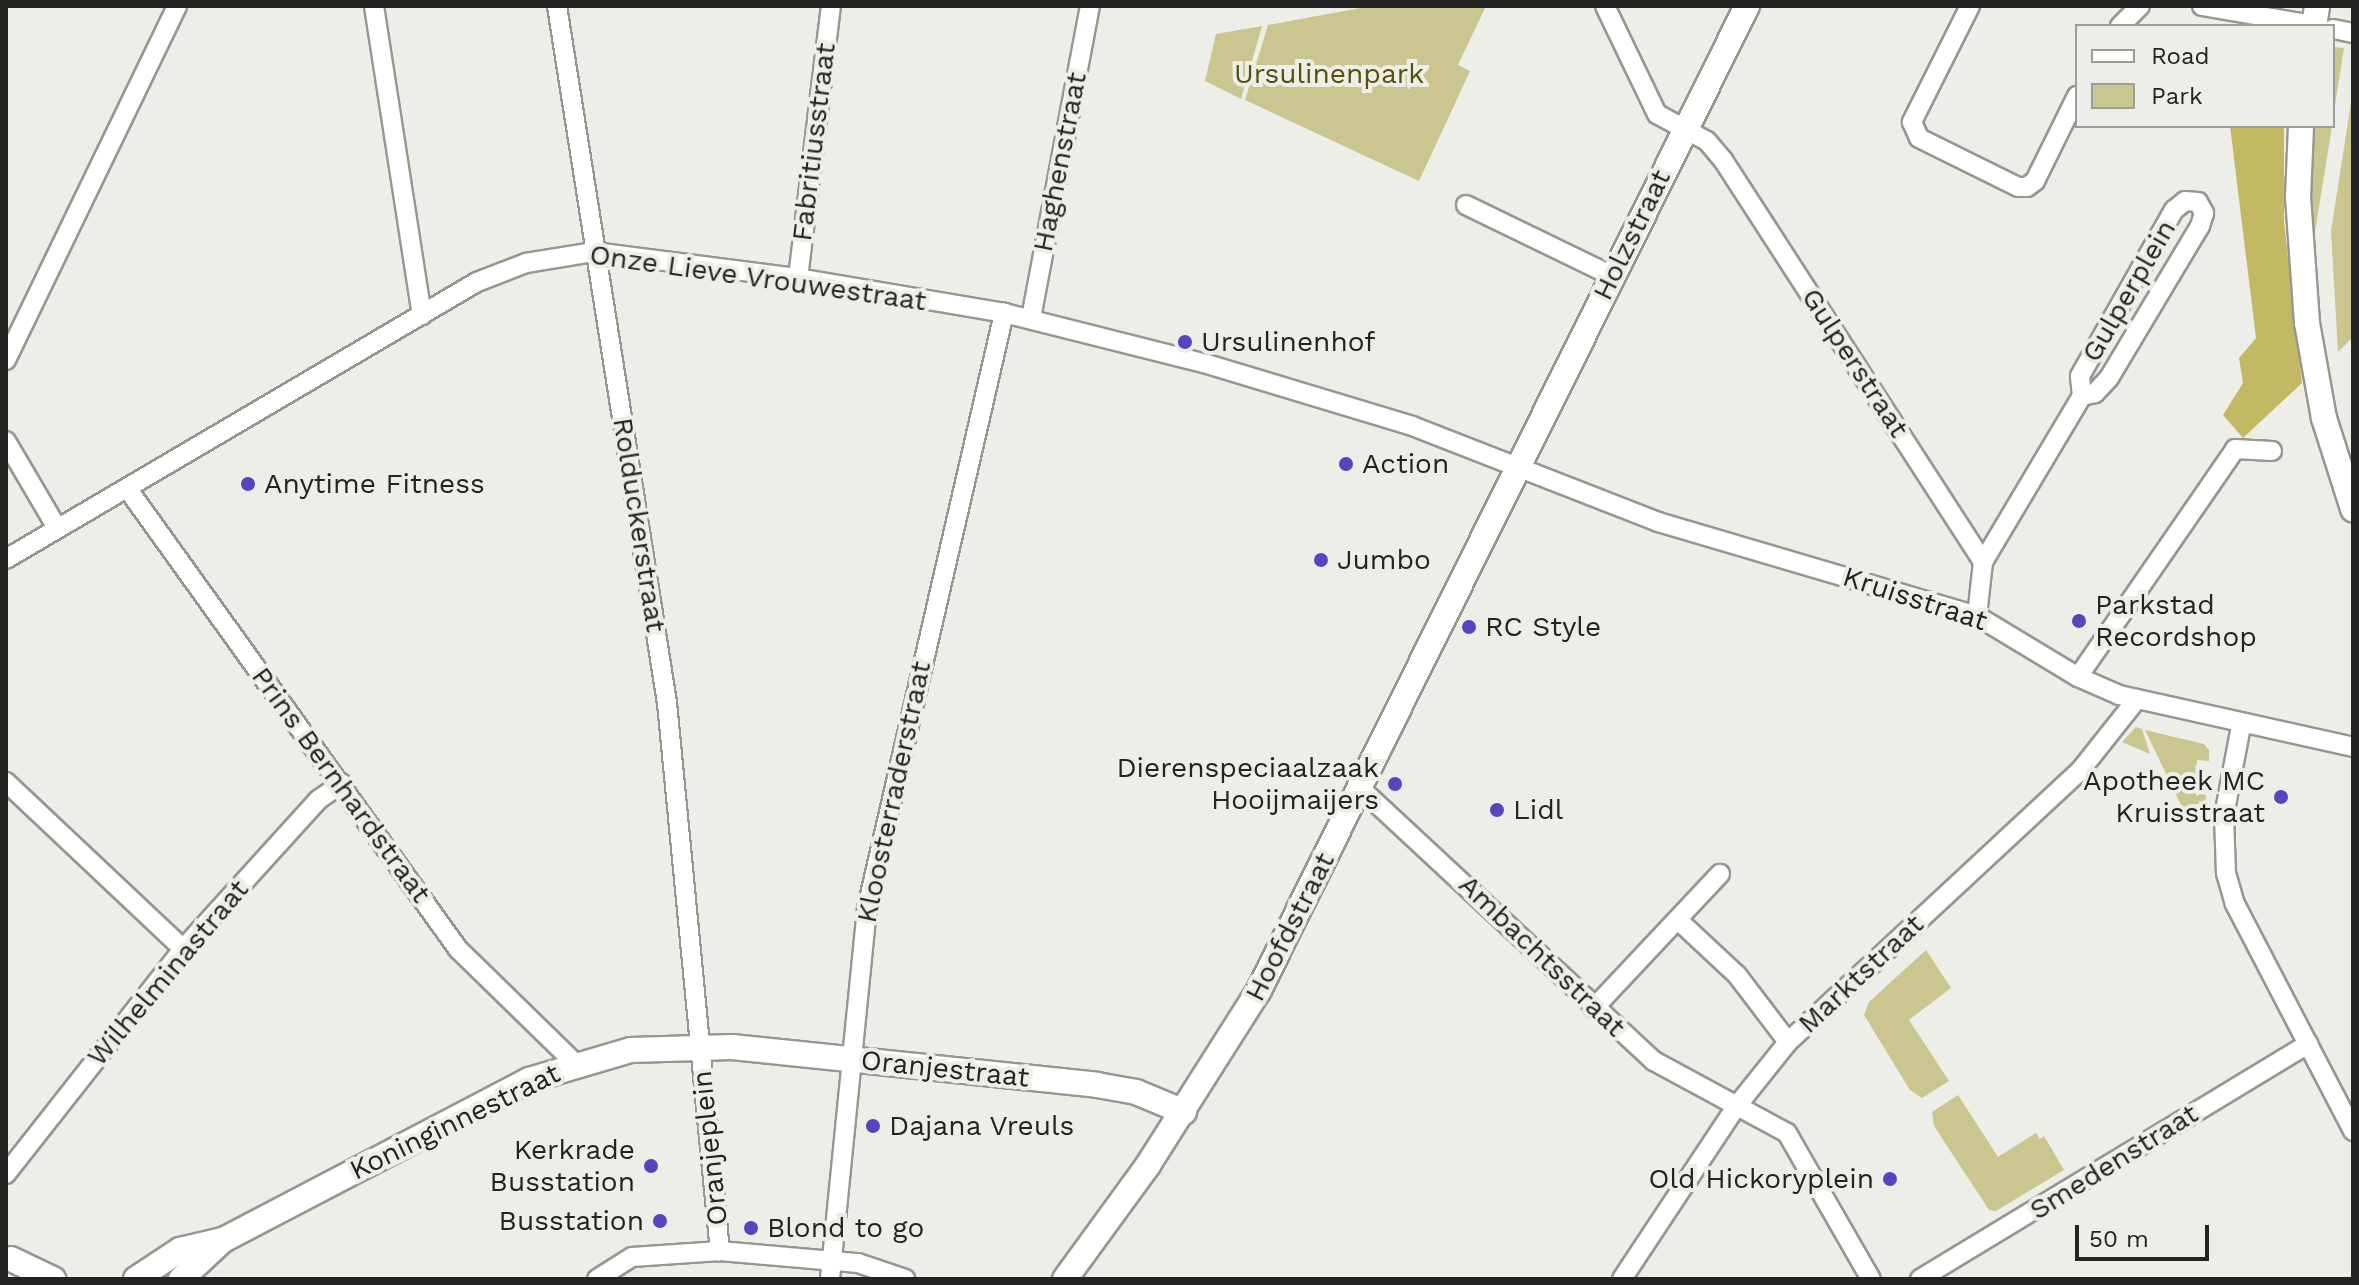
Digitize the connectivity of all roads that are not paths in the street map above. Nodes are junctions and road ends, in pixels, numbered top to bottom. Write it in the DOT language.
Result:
graph roads {
  1 [pos="177,6"];
  2 [pos="374,6"];
  3 [pos="557,6"];
  4 [pos="831,6"];
  5 [pos="1090,6"];
  6 [pos="1605,6"];
  7 [pos="1747,6"];
  8 [pos="1970,6"];
  9 [pos="2140,6"];
  10 [pos="2202,6"];
  11 [pos="2122,24"];
  12 [pos="2305,24"];
  13 [pos="2075,100"];
  14 [pos="2301,128"];
  15 [pos="1685,130"];
  16 [pos="1466,205"];
  17 [pos="594,252"];
  18 [pos="1612,276"];
  19 [pos="798,278"];
  20 [pos="1004,313"];
  21 [pos="422,315"];
  22 [pos="1031,318"];
  23 [pos="6,360"];
  24 [pos="2082,396"];
  25 [pos="6,441"];
  26 [pos="2272,451"];
  27 [pos="1518,465"];
  28 [pos="127,488"];
  29 [pos="2353,509"];
  30 [pos="57,528"];
  31 [pos="6,559"];
  32 [pos="1983,562"];
  33 [pos="1977,616"];
  34 [pos="2078,677"];
  35 [pos="2137,699"];
  36 [pos="2241,726"];
  37 [pos="2353,747"];
  38 [pos="6,782"];
  39 [pos="342,783"];
  40 [pos="1360,788"];
  41 [pos="1720,874"];
  42 [pos="1678,920"];
  43 [pos="183,949"];
  44 [pos="1594,1008"];
  45 [pos="1788,1042"];
  46 [pos="2308,1044"];
  47 [pos="701,1046"];
  48 [pos="849,1060"];
  49 [pos="576,1064"];
  50 [pos="1736,1107"];
  51 [pos="1184,1112"];
  52 [pos="2353,1131"];
  53 [pos="6,1174"];
  54 [pos="223,1240"];
  55 [pos="720,1251"];
  56 [pos="8,1258"];
  57 [pos="831,1259"];
  58 [pos="33,1279"];
  59 [pos="53,1279"];
  60 [pos="137,1279"];
  61 [pos="181,1279"];
  62 [pos="597,1279"];
  63 [pos="830,1279"];
  64 [pos="905,1279"];
  65 [pos="1065,1279"];
  66 [pos="1622,1279"];
  67 [pos="1871,1279"];
  68 [pos="1920,1279"];
  1 -- 23 [label="street"];
  2 -- 21 [label="street"];
  3 -- 17 [label="street, Rolduckerstraat"];
  4 -- 19 [label="street, Fabritiusstraat"];
  5 -- 22 [label="street, Haghenstraat"];
  6 -- 15 [label="street, Gulperstraat"];
  7 -- 15 [label="main road, Holzstraat"];
  8 -- 13 [label="street"];
  9 -- 11 [label="street"];
  10 -- 12 [label="street"];
  14 -- 29 [label="main road"];
  15 -- 18 [label="main road, Holzstraat"];
  15 -- 32 [label="street, Gulperstraat"];
  16 -- 18 [label="street"];
  17 -- 19 [label="street, Onze Lieve Vrouwestraat"];
  17 -- 21 [label="street, Onze Lieve Vrouwestraat"];
  17 -- 47 [label="street, Rolduckerstraat"];
  18 -- 27 [label="main road, Holzstraat"];
  19 -- 20 [label="street, Onze Lieve Vrouwestraat"];
  20 -- 22 [label="street, Onze Lieve Vrouwestraat"];
  20 -- 48 [label="street, Kloosterraderstraat"];
  21 -- 28 [label="street, Onze Lieve Vrouwestraat"];
  22 -- 27 [label="street, Onze Lieve Vrouwestraat"];
  24 -- 24 [label="street, Gulperplein"];
  24 -- 32 [label="street, Gulperplein"];
  25 -- 30 [label="street"];
  26 -- 34 [label="street"];
  27 -- 33 [label="street, Kruisstraat"];
  27 -- 40 [label="main road, Hoofdstraat"];
  28 -- 30 [label="street, Onze Lieve Vrouwestraat"];
  28 -- 39 [label="street, Prins Bernhardstraat"];
  30 -- 31 [label="street, Onze Lieve Vrouwestraat"];
  32 -- 33 [label="street"];
  33 -- 34 [label="street, Kruisstraat"];
  34 -- 35 [label="street, Kruisstraat"];
  35 -- 36 [label="street, Kruisstraat"];
  35 -- 45 [label="street, Marktstraat"];
  36 -- 37 [label="street, Kruisstraat"];
  36 -- 46 [label="street"];
  38 -- 43 [label="street"];
  39 -- 43 [label="street, Wilhelminastraat"];
  39 -- 49 [label="street, Prins Bernhardstraat"];
  40 -- 44 [label="street, Ambachtsstraat"];
  40 -- 51 [label="main road, Hoofdstraat"];
  41 -- 42 [label="street"];
  42 -- 44 [label="street"];
  42 -- 45 [label="street"];
  43 -- 53 [label="street, Wilhelminastraat"];
  44 -- 50 [label="street, Ambachtsstraat"];
  45 -- 50 [label="street, Marktstraat"];
  46 -- 52 [label="street"];
  46 -- 68 [label="street, Smedenstraat"];
  47 -- 48 [label="main road, Oranjestraat"];
  47 -- 49 [label="main road, Koninginnestraat"];
  47 -- 55 [label="street, Oranjeplein"];
  48 -- 51 [label="main road, Oranjestraat"];
  48 -- 57 [label="street, Kloosterraderstraat"];
  49 -- 54 [label="main road, Koninginnestraat"];
  50 -- 66 [label="street, Marktstraat"];
  50 -- 67 [label="street"];
  51 -- 65 [label="main road, Hoofdstraat"];
  54 -- 60 [label="main road, Koninginnestraat"];
  54 -- 61 [label="main road, Koninginnestraat"];
  55 -- 57 [label="street"];
  55 -- 62 [label="street"];
  56 -- 58 [label="main road"];
  56 -- 59 [label="main road"];
  57 -- 63 [label="street, Kloosterraderstraat"];
  57 -- 64 [label="street"];
}
